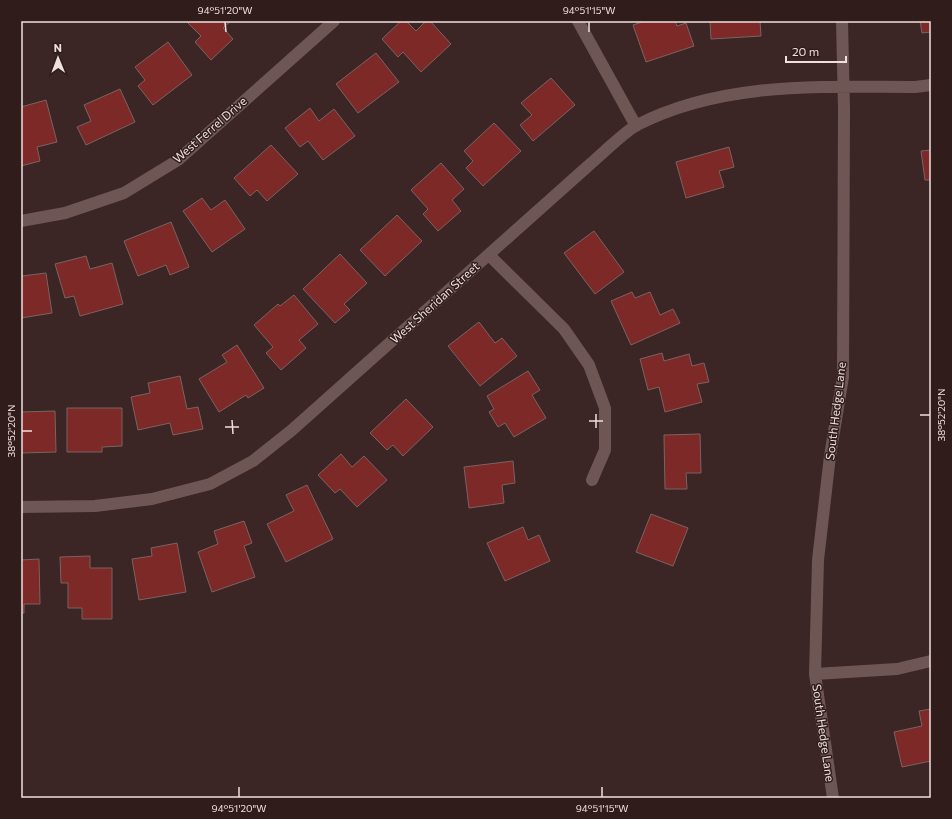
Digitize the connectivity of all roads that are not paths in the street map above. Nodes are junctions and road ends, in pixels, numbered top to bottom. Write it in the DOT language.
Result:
graph roads {
  1 [pos="334,21"];
  2 [pos="578,21"];
  3 [pos="842,21"];
  4 [pos="931,85"];
  5 [pos="843,87"];
  6 [pos="636,126"];
  7 [pos="21,222"];
  8 [pos="489,254"];
  9 [pos="592,480"];
  10 [pos="21,507"];
  11 [pos="931,660"];
  12 [pos="815,674"];
  13 [pos="833,798"];
  1 -- 7 [label="street, West Ferrel Drive"];
  2 -- 6 [label="street"];
  3 -- 5 [label="street, South Hedge Lane"];
  4 -- 5 [label="street, West Sheridan Street"];
  5 -- 6 [label="street, West Sheridan Street"];
  5 -- 12 [label="street, South Hedge Lane"];
  6 -- 8 [label="street, West Sheridan Street"];
  8 -- 9 [label="street"];
  8 -- 10 [label="street, West Sheridan Street"];
  11 -- 12 [label="street"];
  12 -- 13 [label="street, South Hedge Lane"];
}
